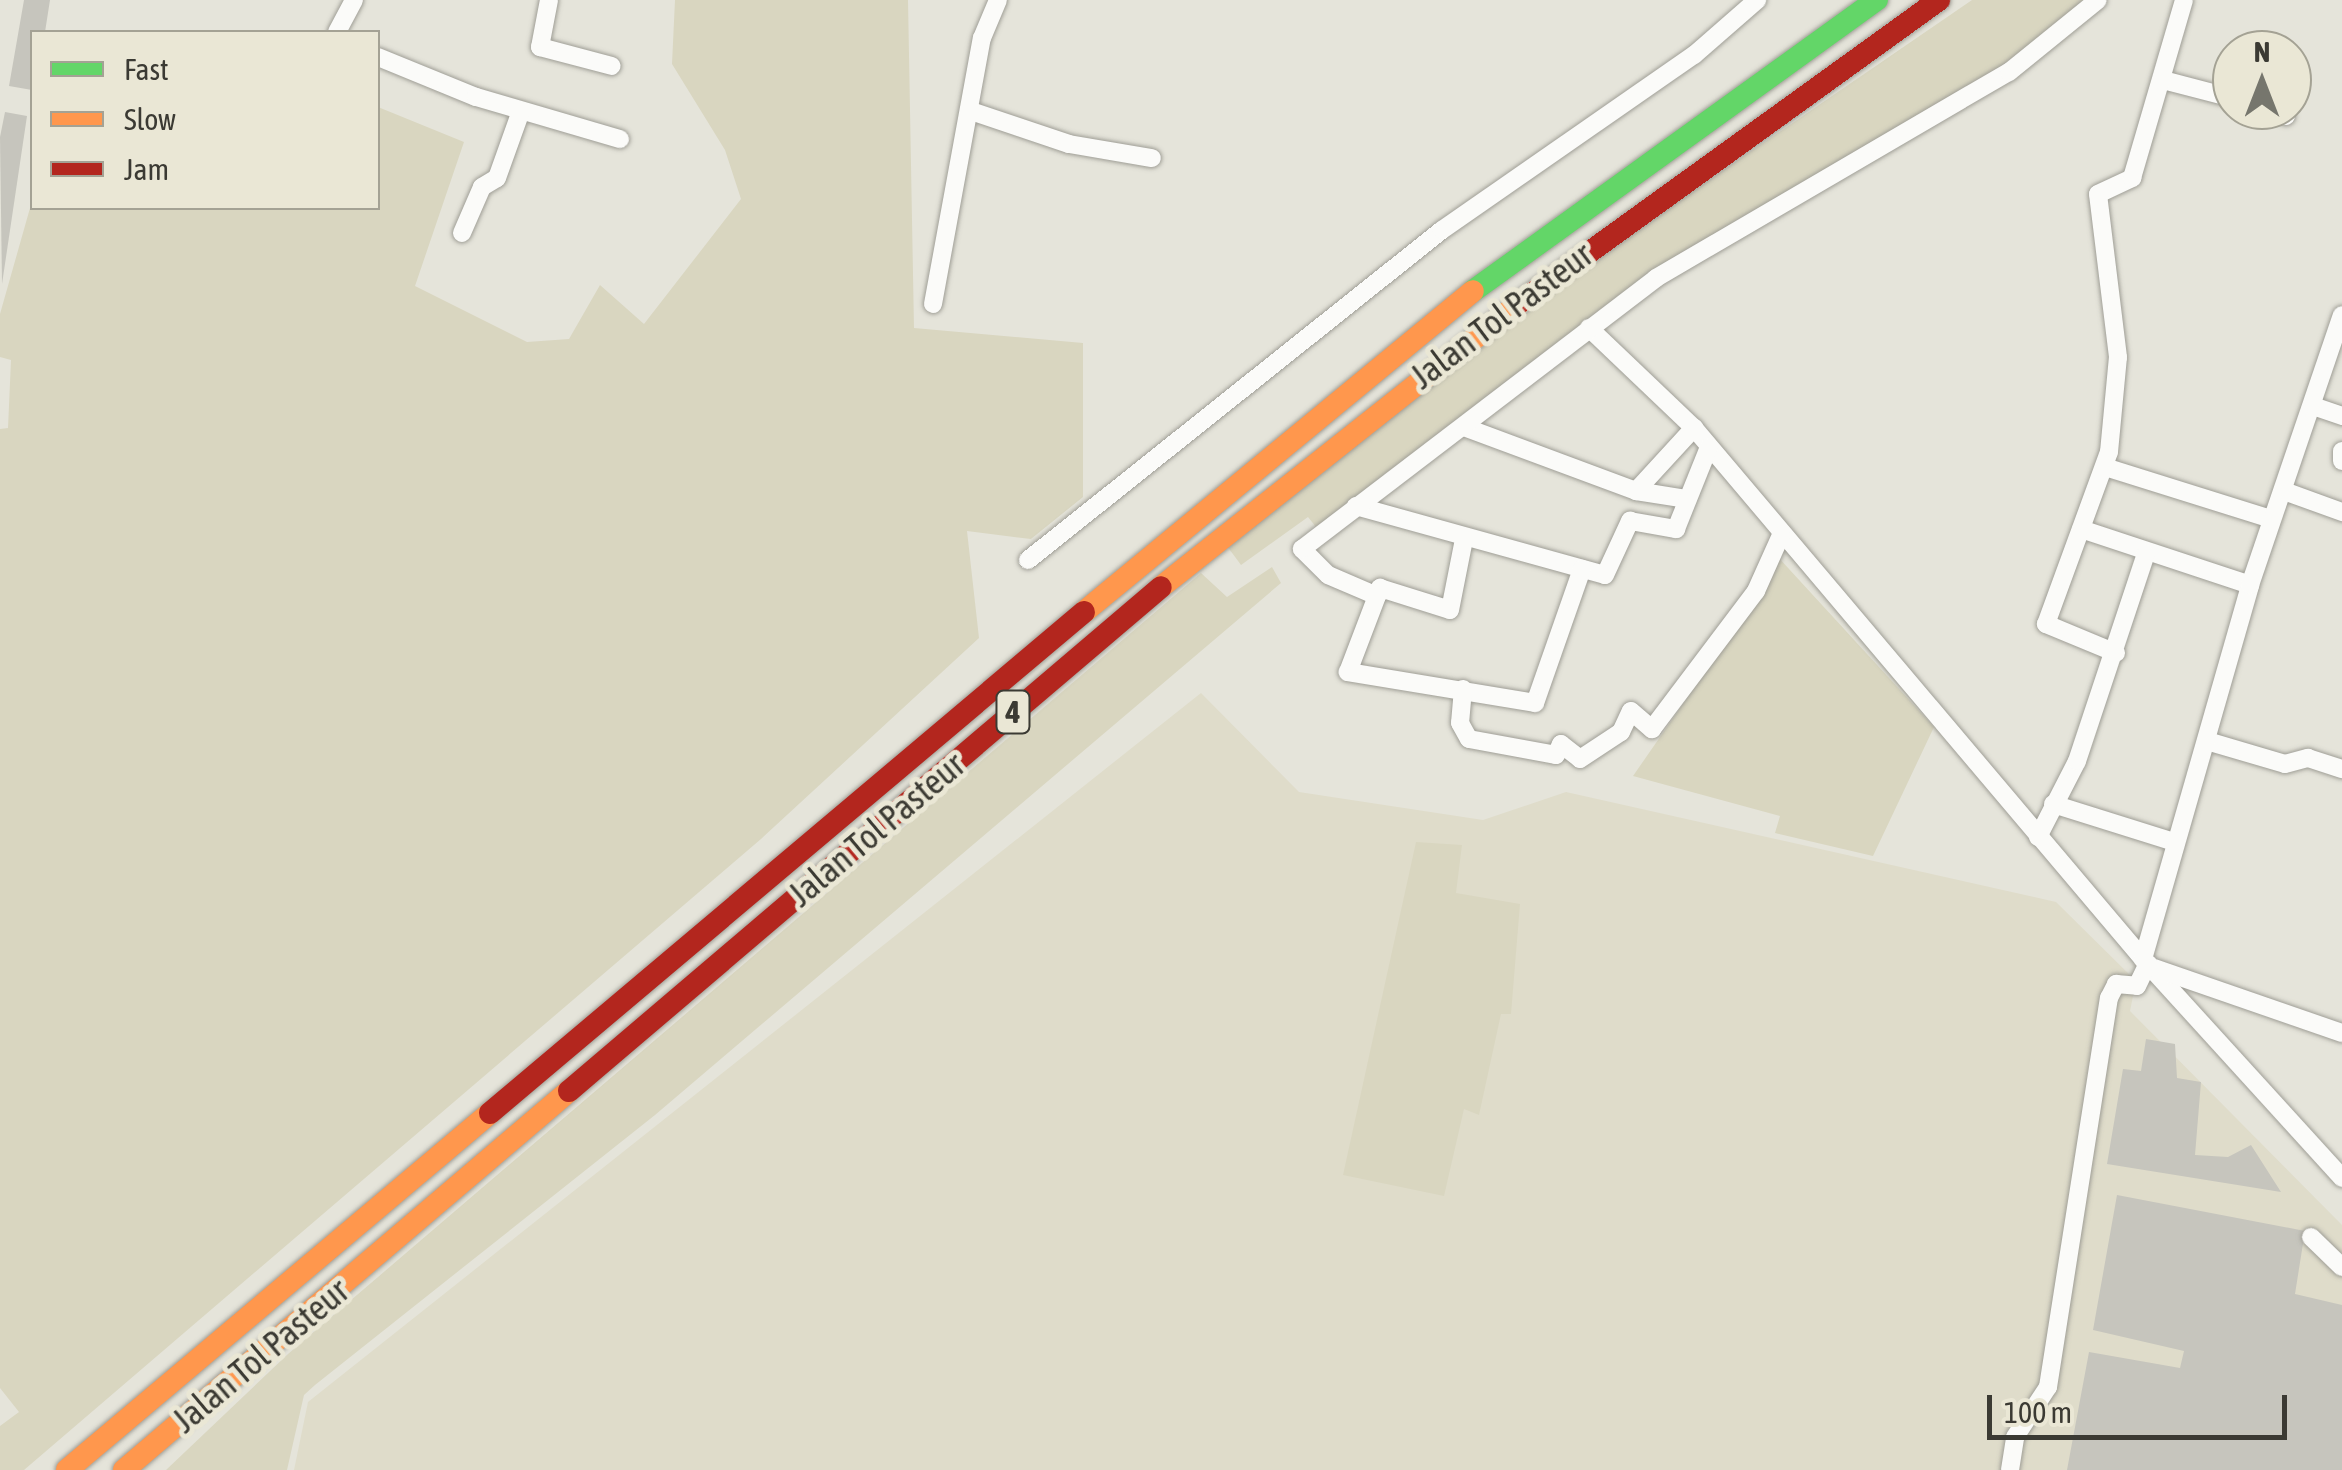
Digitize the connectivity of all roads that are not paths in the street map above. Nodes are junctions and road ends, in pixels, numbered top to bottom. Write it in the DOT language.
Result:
graph roads {
  1 [pos="354,0"];
  2 [pos="549,0"];
  3 [pos="998,0"];
  4 [pos="1757,0"];
  5 [pos="1877,0"];
  6 [pos="1938,0"];
  7 [pos="2098,0"];
  8 [pos="2184,0"];
  9 [pos="338,30"];
  10 [pos="380,58"];
  11 [pos="612,66"];
  12 [pos="2163,80"];
  13 [pos="2212,93"];
  14 [pos="521,111"];
  15 [pos="971,111"];
  16 [pos="620,139"];
  17 [pos="1152,158"];
  18 [pos="462,233"];
  19 [pos="933,304"];
  20 [pos="2342,315"];
  21 [pos="1590,328"];
  22 [pos="2313,406"];
  23 [pos="2342,416"];
  24 [pos="1464,427"];
  25 [pos="1694,428"];
  26 [pos="1709,448"];
  27 [pos="2342,451"];
  28 [pos="2342,462"];
  29 [pos="2106,467"];
  30 [pos="1636,491"];
  31 [pos="2284,491"];
  32 [pos="1687,499"];
  33 [pos="1356,506"];
  34 [pos="2342,512"];
  35 [pos="2271,519"];
  36 [pos="2080,529"];
  37 [pos="1781,535"];
  38 [pos="1464,538"];
  39 [pos="2146,554"];
  40 [pos="1028,560"];
  41 [pos="1582,570"];
  42 [pos="2250,585"];
  43 [pos="1377,596"];
  44 [pos="2116,653"];
  45 [pos="1463,689"];
  46 [pos="2206,741"];
  47 [pos="2342,769"];
  48 [pos="2053,804"];
  49 [pos="2038,837"];
  50 [pos="2174,842"];
  51 [pos="2148,963"];
  52 [pos="2342,1033"];
  53 [pos="2342,1178"];
  54 [pos="2310,1237"];
  55 [pos="2342,1266"];
  56 [pos="182,1422"];
  57 [pos="67,1470"];
  58 [pos="124,1470"];
  59 [pos="138,1470"];
  60 [pos="2010,1470"];
  1 -- 9 [label="street"];
  2 -- 11 [label="street"];
  3 -- 15 [label="street"];
  4 -- 40 [label="street"];
  5 -- 57 [label="highway, Jalan Tol Pasteur / 4"];
  6 -- 56 [label="highway, Jalan Tol Pasteur / 4"];
  7 -- 21 [label="street"];
  8 -- 12 [label="street"];
  10 -- 14 [label="street"];
  12 -- 13 [label="street"];
  12 -- 29 [label="street"];
  14 -- 16 [label="street"];
  14 -- 18 [label="street"];
  15 -- 17 [label="street"];
  15 -- 19 [label="street"];
  20 -- 22 [label="street"];
  21 -- 24 [label="street"];
  21 -- 25 [label="street"];
  22 -- 23 [label="street"];
  22 -- 31 [label="street"];
  24 -- 30 [label="street"];
  24 -- 33 [label="street"];
  25 -- 26 [label="street"];
  25 -- 30 [label="street"];
  26 -- 32 [label="street"];
  26 -- 37 [label="street"];
  27 -- 28 [label="street"];
  29 -- 35 [label="street"];
  29 -- 36 [label="street"];
  30 -- 32 [label="street"];
  31 -- 34 [label="street"];
  31 -- 35 [label="street"];
  32 -- 41 [label="street"];
  33 -- 38 [label="street"];
  33 -- 43 [label="street"];
  35 -- 42 [label="street"];
  36 -- 39 [label="street"];
  36 -- 44 [label="street"];
  37 -- 45 [label="street"];
  37 -- 49 [label="street"];
  38 -- 41 [label="street"];
  38 -- 43 [label="street"];
  39 -- 42 [label="street"];
  39 -- 44 [label="street"];
  41 -- 45 [label="street"];
  42 -- 46 [label="street"];
  43 -- 45 [label="street"];
  44 -- 48 [label="street"];
  46 -- 47 [label="street"];
  46 -- 50 [label="street"];
  48 -- 49 [label="street"];
  48 -- 50 [label="street"];
  49 -- 51 [label="street"];
  50 -- 51 [label="street"];
  51 -- 52 [label="street"];
  51 -- 53 [label="street"];
  51 -- 60 [label="street"];
  54 -- 55 [label="street"];
  56 -- 58 [label="highway, Jalan Tol Pasteur / 4"];
  56 -- 59 [label="highway"];
}
